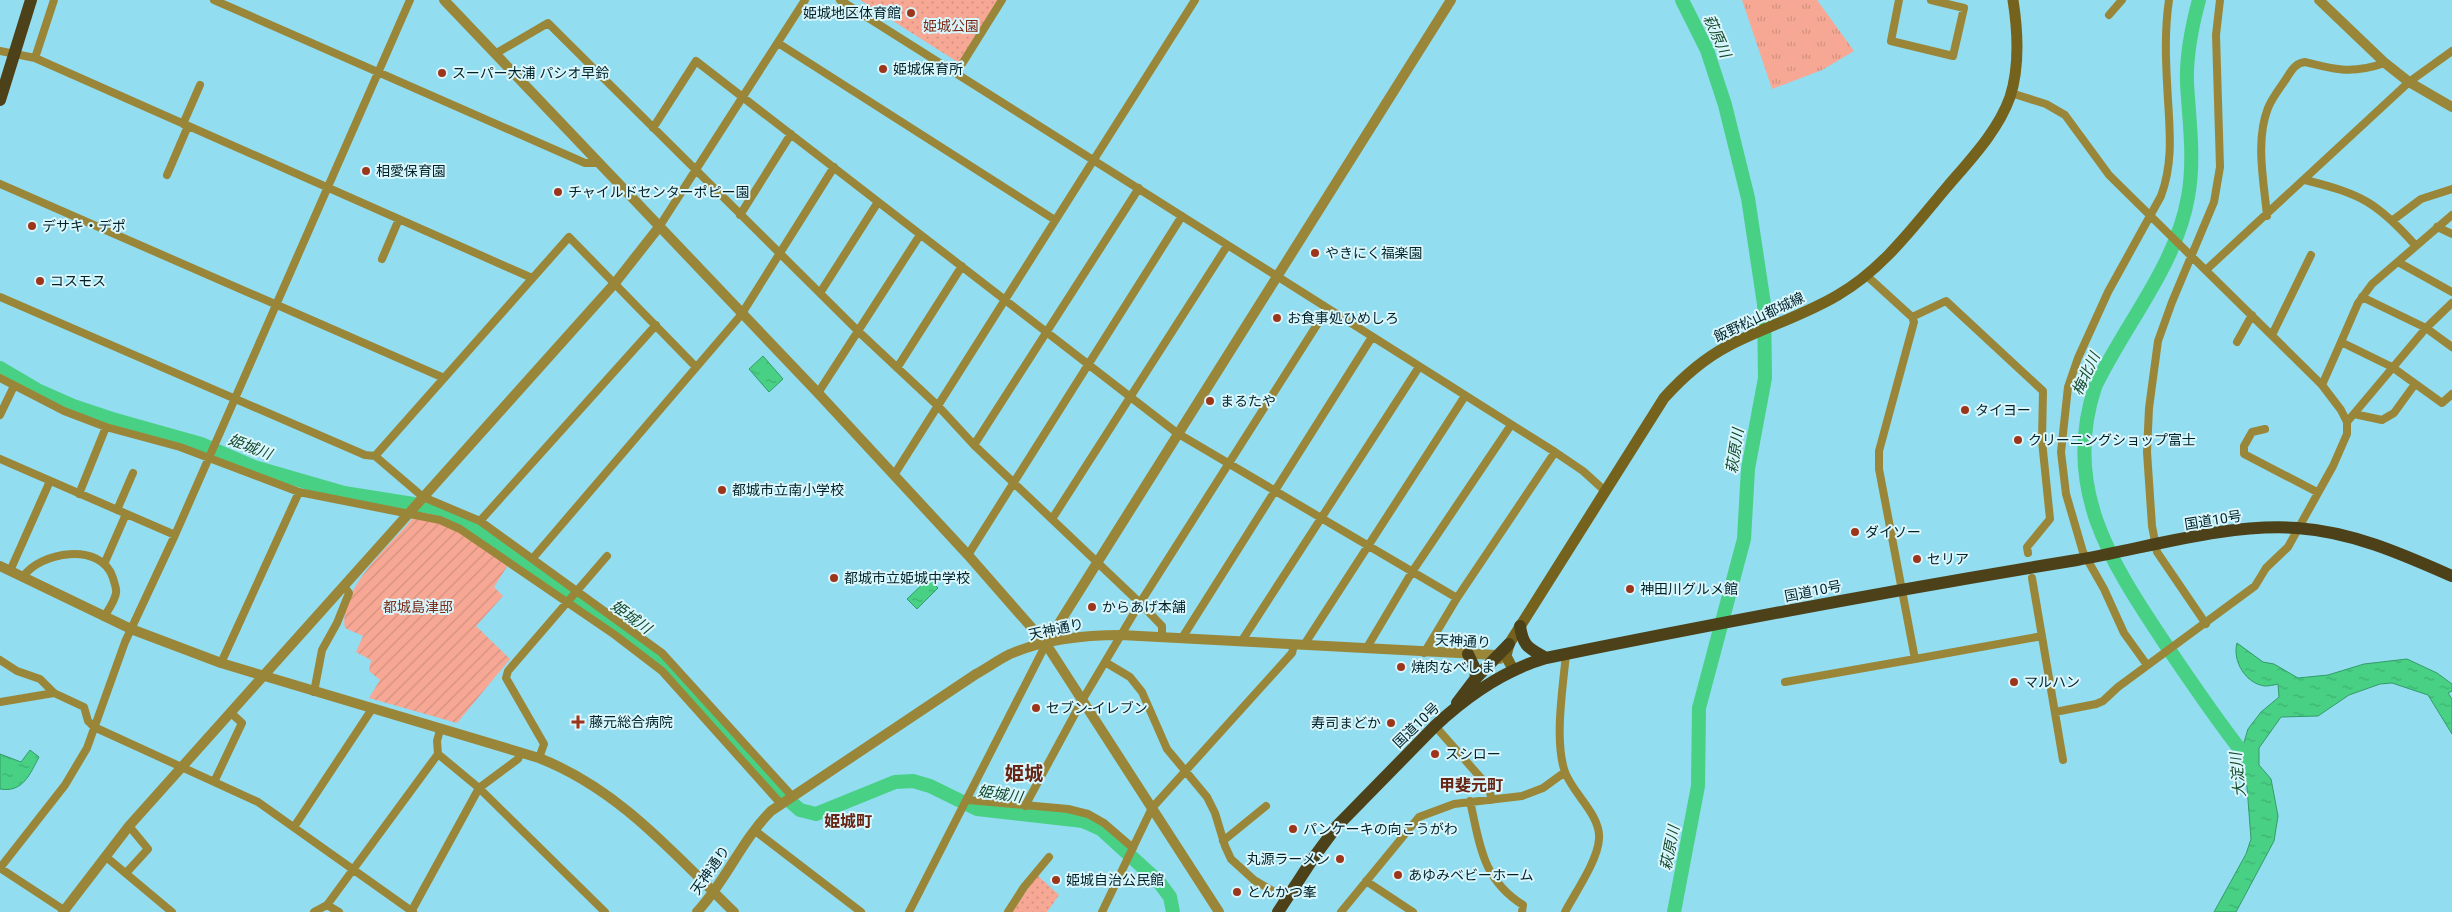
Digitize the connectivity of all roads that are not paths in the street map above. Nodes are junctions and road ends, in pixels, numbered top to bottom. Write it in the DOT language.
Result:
graph roads {
  1 [pos="31,0"];
  2 [pos="54,0"];
  3 [pos="214,0"];
  4 [pos="410,0"];
  5 [pos="444,0"];
  6 [pos="805,0"];
  7 [pos="840,0"];
  8 [pos="1002,0"];
  9 [pos="1195,0"];
  10 [pos="1451,0"];
  11 [pos="1899,0"];
  12 [pos="1935,0"];
  13 [pos="2012,0"];
  14 [pos="2122,0"];
  15 [pos="2169,0"];
  16 [pos="2220,0"];
  17 [pos="2325,2"];
  18 [pos="2109,15"];
  19 [pos="778,42"];
  20 [pos="0,51"];
  21 [pos="2452,51"];
  22 [pos="15,54"];
  23 [pos="495,54"];
  24 [pos="35,58"];
  25 [pos="2385,63"];
  26 [pos="378,72"];
  27 [pos="957,72"];
  28 [pos="2409,82"];
  29 [pos="200,85"];
  30 [pos="2010,93"];
  31 [pos="743,97"];
  32 [pos="0,100"];
  33 [pos="2452,107"];
  34 [pos="186,125"];
  35 [pos="653,128"];
  36 [pos="791,134"];
  37 [pos="1094,160"];
  38 [pos="598,163"];
  39 [pos="834,168"];
  40 [pos="697,169"];
  41 [pos="167,175"];
  42 [pos="2305,180"];
  43 [pos="0,184"];
  44 [pos="328,187"];
  45 [pos="1139,188"];
  46 [pos="2452,189"];
  47 [pos="878,202"];
  48 [pos="740,215"];
  49 [pos="2452,215"];
  50 [pos="1182,216"];
  51 [pos="2266,216"];
  52 [pos="2151,217"];
  53 [pos="399,219"];
  54 [pos="1054,220"];
  55 [pos="2393,220"];
  56 [pos="659,227"];
  57 [pos="2438,227"];
  58 [pos="2452,234"];
  59 [pos="920,235"];
  60 [pos="1227,246"];
  61 [pos="2416,246"];
  62 [pos="781,254"];
  63 [pos="2189,255"];
  64 [pos="2312,255"];
  65 [pos="382,259"];
  66 [pos="2398,262"];
  67 [pos="962,266"];
  68 [pos="2207,269"];
  69 [pos="1276,276"];
  70 [pos="1867,276"];
  71 [pos="532,278"];
  72 [pos="615,283"];
  73 [pos="2452,292"];
  74 [pos="820,293"];
  75 [pos="0,297"];
  76 [pos="2362,297"];
  77 [pos="1005,298"];
  78 [pos="2452,303"];
  79 [pos="276,305"];
  80 [pos="1327,309"];
  81 [pos="741,314"];
  82 [pos="2252,315"];
  83 [pos="1912,317"];
  84 [pos="656,325"];
  85 [pos="2426,328"];
  86 [pos="1047,331"];
  87 [pos="859,332"];
  88 [pos="2272,335"];
  89 [pos="1372,337"];
  90 [pos="2238,342"];
  91 [pos="2341,342"];
  92 [pos="2452,348"];
  93 [pos="1088,365"];
  94 [pos="696,367"];
  95 [pos="2392,367"];
  96 [pos="897,368"];
  97 [pos="1419,368"];
  98 [pos="0,378"];
  99 [pos="444,378"];
  100 [pos="2415,384"];
  101 [pos="2322,385"];
  102 [pos="14,386"];
  103 [pos="818,393"];
  104 [pos="2452,394"];
  105 [pos="1465,396"];
  106 [pos="1131,397"];
  107 [pos="235,399"];
  108 [pos="938,406"];
  109 [pos="2354,414"];
  110 [pos="0,415"];
  111 [pos="2347,422"];
  112 [pos="1511,425"];
  113 [pos="106,427"];
  114 [pos="2265,429"];
  115 [pos="1178,433"];
  116 [pos="974,445"];
  117 [pos="1555,452"];
  118 [pos="375,456"];
  119 [pos="209,458"];
  120 [pos="0,459"];
  121 [pos="1229,463"];
  122 [pos="133,473"];
  123 [pos="894,475"];
  124 [pos="50,481"];
  125 [pos="1014,484"];
  126 [pos="1274,490"];
  127 [pos="299,492"];
  128 [pos="1605,492"];
  129 [pos="2318,492"];
  130 [pos="79,494"];
  131 [pos="423,497"];
  132 [pos="117,510"];
  133 [pos="409,513"];
  134 [pos="126,514"];
  135 [pos="1321,518"];
  136 [pos="1052,519"];
  137 [pos="480,521"];
  138 [pos="2298,528"];
  139 [pos="175,535"];
  140 [pos="1368,545"];
  141 [pos="2156,546"];
  142 [pos="2028,553"];
  143 [pos="968,555"];
  144 [pos="607,556"];
  145 [pos="533,558"];
  146 [pos="2087,558"];
  147 [pos="105,562"];
  148 [pos="1096,562"];
  149 [pos="5,568"];
  150 [pos="1412,572"];
  151 [pos="2452,576"];
  152 [pos="23,577"];
  153 [pos="2032,578"];
  154 [pos="344,586"];
  155 [pos="1901,589"];
  156 [pos="577,591"];
  157 [pos="1457,598"];
  158 [pos="568,603"];
  159 [pos="1140,603"];
  160 [pos="104,617"];
  161 [pos="2206,624"];
  162 [pos="1520,626"];
  163 [pos="131,629"];
  164 [pos="1121,635"];
  165 [pos="1162,636"];
  166 [pos="2042,636"];
  167 [pos="1182,638"];
  168 [pos="1241,642"];
  169 [pos="1046,644"];
  170 [pos="1509,644"];
  171 [pos="1299,645"];
  172 [pos="1366,649"];
  173 [pos="1424,652"];
  174 [pos="1468,654"];
  175 [pos="1566,654"];
  176 [pos="1496,655"];
  177 [pos="1546,658"];
  178 [pos="1915,659"];
  179 [pos="0,660"];
  180 [pos="1105,662"];
  181 [pos="221,663"];
  182 [pos="2147,665"];
  183 [pos="1514,671"];
  184 [pos="263,677"];
  185 [pos="1476,678"];
  186 [pos="1785,682"];
  187 [pos="314,692"];
  188 [pos="54,693"];
  189 [pos="1083,699"];
  190 [pos="0,702"];
  191 [pos="372,709"];
  192 [pos="231,712"];
  193 [pos="1451,712"];
  194 [pos="2056,712"];
  195 [pos="1434,726"];
  196 [pos="94,727"];
  197 [pos="440,730"];
  198 [pos="521,753"];
  199 [pos="438,754"];
  200 [pos="539,758"];
  201 [pos="2063,760"];
  202 [pos="182,767"];
  203 [pos="1186,772"];
  204 [pos="1565,772"];
  205 [pos="214,782"];
  206 [pos="479,788"];
  207 [pos="792,796"];
  208 [pos="968,800"];
  209 [pos="1492,800"];
  210 [pos="1470,801"];
  211 [pos="782,803"];
  212 [pos="1024,806"];
  213 [pos="1266,806"];
  214 [pos="1152,808"];
  215 [pos="129,826"];
  216 [pos="294,827"];
  217 [pos="754,830"];
  218 [pos="1223,841"];
  219 [pos="1132,849"];
  220 [pos="105,856"];
  221 [pos="1049,857"];
  222 [pos="0,868"];
  223 [pos="353,871"];
  224 [pos="126,873"];
  225 [pos="1366,881"];
  226 [pos="714,893"];
  227 [pos="1286,899"];
  228 [pos="327,905"];
  229 [pos="63,911"];
  230 [pos="172,912"];
  231 [pos="314,912"];
  232 [pos="339,912"];
  233 [pos="412,912"];
  234 [pos="605,912"];
  235 [pos="697,912"];
  236 [pos="734,912"];
  237 [pos="861,912"];
  238 [pos="909,912"];
  239 [pos="1008,912"];
  240 [pos="1102,912"];
  241 [pos="1219,912"];
  242 [pos="1278,912"];
  243 [pos="1341,912"];
  244 [pos="1413,912"];
  245 [pos="1522,912"];
  246 [pos="1565,912"];
  1 -- 22 [label="highway"];
  2 -- 24 [label="street"];
  3 -- 26 [label="street"];
  4 -- 26 [label="street"];
  5 -- 23 [label="street"];
  6 -- 19 [label="street"];
  7 -- 27 [label="street"];
  8 -- 27 [label="street"];
  9 -- 37 [label="street"];
  10 -- 69 [label="street"];
  11 -- 12 [label="street"];
  13 -- 30 [label="main road, 飯野松山都城線"];
  14 -- 18 [label="street"];
  15 -- 52 [label="street"];
  16 -- 63 [label="street"];
  17 -- 25 [label="street"];
  19 -- 31 [label="street"];
  19 -- 54 [label="street"];
  20 -- 22 [label="street"];
  21 -- 28 [label="street"];
  22 -- 24 [label="street"];
  22 -- 32 [label="highway"];
  23 -- 35 [label="street"];
  23 -- 38 [label="street"];
  24 -- 34 [label="street"];
  25 -- 28 [label="street"];
  25 -- 51 [label="street"];
  26 -- 38 [label="street"];
  26 -- 44 [label="street"];
  27 -- 37 [label="street"];
  28 -- 33 [label="street"];
  28 -- 42 [label="street"];
  29 -- 34 [label="street"];
  30 -- 52 [label="street"];
  30 -- 70 [label="main road, 飯野松山都城線"];
  31 -- 35 [label="street"];
  31 -- 36 [label="street"];
  31 -- 40 [label="street"];
  34 -- 41 [label="street"];
  34 -- 44 [label="street"];
  35 -- 40 [label="street"];
  36 -- 39 [label="street"];
  36 -- 48 [label="street"];
  37 -- 45 [label="street"];
  37 -- 54 [label="street"];
  38 -- 56 [label="street"];
  39 -- 47 [label="street"];
  39 -- 62 [label="street"];
  40 -- 48 [label="street"];
  40 -- 56 [label="street"];
  42 -- 51 [label="street"];
  42 -- 55 [label="street"];
  43 -- 79 [label="street"];
  44 -- 53 [label="street"];
  44 -- 79 [label="street"];
  45 -- 50 [label="street"];
  45 -- 86 [label="street"];
  46 -- 55 [label="street"];
  47 -- 59 [label="street"];
  47 -- 74 [label="street"];
  48 -- 62 [label="street"];
  49 -- 57 [label="street"];
  50 -- 60 [label="street"];
  50 -- 93 [label="street"];
  51 -- 68 [label="street"];
  52 -- 63 [label="street"];
  52 -- 146 [label="street"];
  53 -- 65 [label="street"];
  53 -- 71 [label="street"];
  54 -- 77 [label="street"];
  55 -- 61 [label="street"];
  56 -- 72 [label="street"];
  56 -- 81 [label="street"];
  57 -- 58 [label="street"];
  57 -- 61 [label="street"];
  59 -- 67 [label="street"];
  59 -- 87 [label="street"];
  60 -- 69 [label="street"];
  60 -- 106 [label="street"];
  61 -- 66 [label="street"];
  62 -- 74 [label="street"];
  62 -- 81 [label="street"];
  63 -- 68 [label="street"];
  63 -- 141 [label="street"];
  64 -- 88 [label="street"];
  66 -- 73 [label="street"];
  66 -- 76 [label="street"];
  67 -- 77 [label="street"];
  67 -- 96 [label="street"];
  68 -- 82 [label="street"];
  69 -- 80 [label="street"];
  69 -- 115 [label="street"];
  70 -- 83 [label="street"];
  70 -- 128 [label="main road, 飯野松山都城線"];
  71 -- 72 [label="street"];
  71 -- 99 [label="street"];
  72 -- 84 [label="street"];
  72 -- 131 [label="street"];
  74 -- 87 [label="street"];
  75 -- 107 [label="street"];
  76 -- 85 [label="street"];
  76 -- 91 [label="street"];
  77 -- 86 [label="street"];
  77 -- 108 [label="street"];
  78 -- 85 [label="street"];
  79 -- 99 [label="street"];
  79 -- 107 [label="street"];
  80 -- 89 [label="street"];
  80 -- 121 [label="street"];
  81 -- 94 [label="street"];
  81 -- 103 [label="street"];
  82 -- 88 [label="street"];
  82 -- 90 [label="street"];
  83 -- 142 [label="street"];
  83 -- 155 [label="street"];
  84 -- 94 [label="street"];
  84 -- 137 [label="street"];
  85 -- 92 [label="street"];
  85 -- 95 [label="street"];
  86 -- 93 [label="street"];
  86 -- 116 [label="street"];
  87 -- 96 [label="street"];
  87 -- 103 [label="street"];
  88 -- 101 [label="street"];
  89 -- 97 [label="street"];
  89 -- 126 [label="street"];
  91 -- 95 [label="street"];
  91 -- 101 [label="street"];
  93 -- 106 [label="street"];
  93 -- 125 [label="street"];
  94 -- 145 [label="street"];
  95 -- 100 [label="street"];
  95 -- 109 [label="street"];
  96 -- 108 [label="street"];
  97 -- 105 [label="street"];
  97 -- 135 [label="street"];
  98 -- 102 [label="street"];
  99 -- 118 [label="street"];
  100 -- 104 [label="street"];
  100 -- 109 [label="street"];
  101 -- 111 [label="street"];
  102 -- 110 [label="street"];
  102 -- 113 [label="street"];
  103 -- 123 [label="street"];
  105 -- 112 [label="street"];
  105 -- 140 [label="street"];
  106 -- 115 [label="street"];
  106 -- 136 [label="street"];
  107 -- 118 [label="street"];
  107 -- 119 [label="street"];
  108 -- 116 [label="street"];
  108 -- 123 [label="street"];
  109 -- 111 [label="street"];
  111 -- 129 [label="street"];
  112 -- 117 [label="street"];
  112 -- 150 [label="street"];
  113 -- 119 [label="street"];
  113 -- 130 [label="street"];
  114 -- 129 [label="street"];
  115 -- 121 [label="street"];
  115 -- 148 [label="street"];
  116 -- 125 [label="street"];
  117 -- 128 [label="street"];
  117 -- 157 [label="street"];
  118 -- 131 [label="street"];
  119 -- 127 [label="street"];
  119 -- 139 [label="street"];
  120 -- 124 [label="street"];
  121 -- 126 [label="street"];
  121 -- 159 [label="street"];
  122 -- 132 [label="street"];
  123 -- 143 [label="street"];
  124 -- 130 [label="street"];
  124 -- 149 [label="street"];
  125 -- 136 [label="street"];
  125 -- 143 [label="street"];
  126 -- 135 [label="street"];
  126 -- 167 [label="street"];
  127 -- 133 [label="street"];
  127 -- 181 [label="street"];
  128 -- 162 [label="main road, 飯野松山都城線"];
  129 -- 138 [label="street"];
  130 -- 132 [label="street"];
  131 -- 133 [label="street"];
  131 -- 137 [label="street"];
  132 -- 134 [label="street"];
  133 -- 154 [label="street"];
  133 -- 158 [label="street"];
  134 -- 139 [label="street"];
  134 -- 147 [label="street"];
  135 -- 140 [label="street"];
  135 -- 168 [label="street"];
  136 -- 148 [label="street"];
  137 -- 145 [label="street"];
  138 -- 141 [label="highway, 国道10号"];
  138 -- 151 [label="highway, 国道10号"];
  138 -- 161 [label="street"];
  139 -- 163 [label="street"];
  140 -- 150 [label="street"];
  140 -- 171 [label="street"];
  141 -- 146 [label="highway, 国道10号"];
  141 -- 161 [label="street"];
  143 -- 169 [label="street"];
  144 -- 156 [label="street"];
  145 -- 156 [label="street"];
  146 -- 155 [label="highway, 国道10号"];
  146 -- 182 [label="street"];
  147 -- 152 [label="street"];
  147 -- 160 [label="street"];
  148 -- 159 [label="street"];
  148 -- 169 [label="street"];
  149 -- 152 [label="street"];
  150 -- 157 [label="street"];
  150 -- 172 [label="street"];
  152 -- 160 [label="street"];
  153 -- 166 [label="street"];
  154 -- 184 [label="street"];
  154 -- 187 [label="street"];
  155 -- 175 [label="highway, 国道10号"];
  155 -- 178 [label="street"];
  156 -- 158 [label="street"];
  156 -- 207 [label="street"];
  157 -- 173 [label="street"];
  158 -- 200 [label="street"];
  158 -- 211 [label="street"];
  159 -- 164 [label="street"];
  159 -- 165 [label="street"];
  160 -- 163 [label="street"];
  161 -- 182 [label="street"];
  162 -- 170 [label="main road, 飯野松山都城線"];
  162 -- 177 [label="highway"];
  163 -- 181 [label="street"];
  163 -- 196 [label="street"];
  164 -- 165 [label="street, 天神通り"];
  164 -- 169 [label="street, 天神通り"];
  164 -- 180 [label="street"];
  165 -- 167 [label="street, 天神通り"];
  166 -- 178 [label="street"];
  166 -- 194 [label="street"];
  167 -- 168 [label="street, 天神通り"];
  168 -- 171 [label="street, 天神通り"];
  169 -- 189 [label="street"];
  169 -- 207 [label="street, 天神通り"];
  169 -- 208 [label="street"];
  170 -- 176 [label="highway"];
  170 -- 183 [label="main road"];
  171 -- 172 [label="street, 天神通り"];
  171 -- 203 [label="street"];
  172 -- 173 [label="street, 天神通り"];
  173 -- 174 [label="street, 天神通り"];
  174 -- 176 [label="street, 天神通り"];
  174 -- 185 [label="highway"];
  175 -- 177 [label="highway, 国道10号"];
  175 -- 204 [label="street"];
  176 -- 183 [label="street, 天神通り"];
  176 -- 185 [label="highway"];
  177 -- 183 [label="highway, 国道10号"];
  178 -- 186 [label="street"];
  179 -- 188 [label="street"];
  180 -- 189 [label="street"];
  180 -- 203 [label="street"];
  181 -- 184 [label="street"];
  182 -- 194 [label="street"];
  183 -- 193 [label="highway, 国道10号"];
  184 -- 187 [label="street"];
  184 -- 192 [label="street"];
  185 -- 193 [label="highway"];
  187 -- 191 [label="street"];
  188 -- 190 [label="street"];
  188 -- 196 [label="street"];
  189 -- 212 [label="street"];
  189 -- 214 [label="street"];
  191 -- 197 [label="street"];
  191 -- 216 [label="street"];
  192 -- 202 [label="street"];
  192 -- 205 [label="street"];
  193 -- 195 [label="highway, 国道10号"];
  194 -- 201 [label="street"];
  195 -- 209 [label="street"];
  195 -- 227 [label="highway, 国道10号"];
  196 -- 202 [label="street"];
  196 -- 222 [label="street"];
  197 -- 198 [label="street"];
  197 -- 199 [label="street"];
  198 -- 200 [label="street"];
  198 -- 206 [label="street"];
  199 -- 206 [label="street"];
  199 -- 223 [label="street"];
  200 -- 226 [label="street"];
  202 -- 205 [label="street"];
  202 -- 215 [label="street"];
  203 -- 214 [label="street"];
  203 -- 218 [label="street"];
  204 -- 209 [label="street"];
  204 -- 246 [label="street"];
  205 -- 216 [label="street"];
  206 -- 233 [label="street"];
  206 -- 234 [label="street"];
  207 -- 211 [label="street, 天神通り"];
  208 -- 212 [label="street"];
  208 -- 238 [label="street"];
  209 -- 210 [label="street"];
  210 -- 225 [label="street"];
  210 -- 245 [label="street"];
  211 -- 217 [label="street, 天神通り"];
  212 -- 219 [label="street"];
  213 -- 218 [label="street"];
  214 -- 219 [label="street"];
  214 -- 241 [label="street"];
  215 -- 220 [label="street"];
  215 -- 224 [label="street"];
  216 -- 223 [label="street"];
  217 -- 226 [label="street, 天神通り"];
  217 -- 237 [label="street"];
  218 -- 227 [label="street"];
  219 -- 240 [label="street"];
  220 -- 224 [label="street"];
  220 -- 229 [label="street"];
  221 -- 239 [label="street"];
  222 -- 229 [label="street"];
  223 -- 228 [label="street"];
  223 -- 233 [label="street"];
  224 -- 230 [label="street"];
  225 -- 243 [label="street"];
  225 -- 244 [label="street"];
  226 -- 235 [label="street, 天神通り"];
  226 -- 236 [label="street"];
  227 -- 242 [label="highway, 国道10号"];
  228 -- 231 [label="street"];
  228 -- 232 [label="street"];
}
